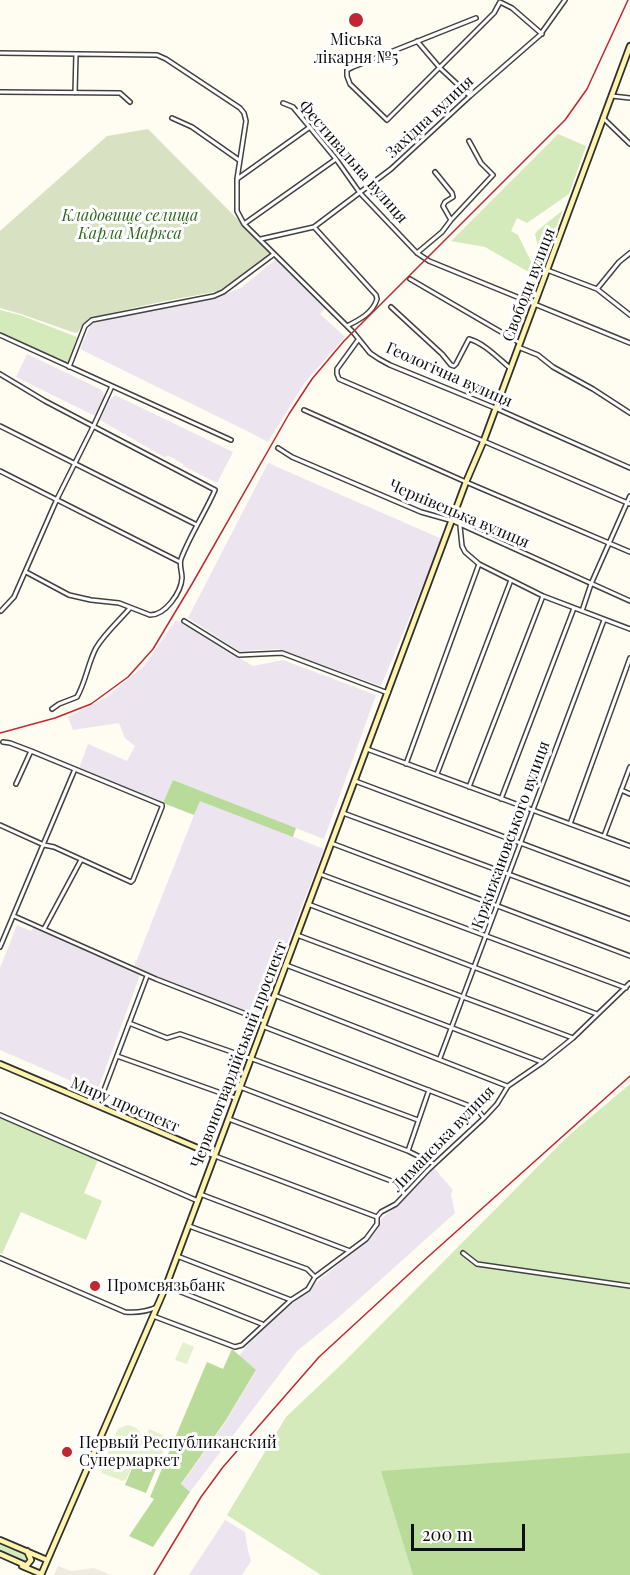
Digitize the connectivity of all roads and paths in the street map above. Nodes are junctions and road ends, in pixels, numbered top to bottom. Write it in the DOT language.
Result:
graph roads {
  1 [pos="565,0"];
  2 [pos="476,18"];
  3 [pos="542,34"];
  4 [pos="417,41"];
  5 [pos="630,46"];
  6 [pos="0,53"];
  7 [pos="76,54"];
  8 [pos="630,58"];
  9 [pos="624,64"];
  10 [pos="440,68"];
  11 [pos="0,92"];
  12 [pos="75,93"];
  13 [pos="470,96"];
  14 [pos="612,96"];
  15 [pos="630,98"];
  16 [pos="130,102"];
  17 [pos="283,103"];
  18 [pos="172,118"];
  19 [pos="603,118"];
  20 [pos="310,127"];
  21 [pos="469,141"];
  22 [pos="630,144"];
  23 [pos="336,159"];
  24 [pos="239,160"];
  25 [pos="435,172"];
  26 [pos="237,179"];
  27 [pos="360,193"];
  28 [pos="451,220"];
  29 [pos="244,224"];
  30 [pos="314,227"];
  31 [pos="260,240"];
  32 [pos="417,253"];
  33 [pos="630,253"];
  34 [pos="274,254"];
  35 [pos="547,270"];
  36 [pos="410,279"];
  37 [pos="597,289"];
  38 [pos="534,305"];
  39 [pos="391,307"];
  40 [pos="630,315"];
  41 [pos="346,326"];
  42 [pos="0,335"];
  43 [pos="358,340"];
  44 [pos="630,343"];
  45 [pos="519,345"];
  46 [pos="69,367"];
  47 [pos="510,368"];
  48 [pos="0,374"];
  49 [pos="112,386"];
  50 [pos="495,408"];
  51 [pos="304,410"];
  52 [pos="630,413"];
  53 [pos="94,425"];
  54 [pos="0,426"];
  55 [pos="231,440"];
  56 [pos="484,440"];
  57 [pos="278,448"];
  58 [pos="75,463"];
  59 [pos="630,468"];
  60 [pos="0,471"];
  61 [pos="466,483"];
  62 [pos="630,496"];
  63 [pos="57,499"];
  64 [pos="629,503"];
  65 [pos="453,521"];
  66 [pos="197,525"];
  67 [pos="460,526"];
  68 [pos="446,538"];
  69 [pos="609,543"];
  70 [pos="630,552"];
  71 [pos="180,562"];
  72 [pos="479,564"];
  73 [pos="26,572"];
  74 [pos="511,580"];
  75 [pos="591,584"];
  76 [pos="543,596"];
  77 [pos="630,601"];
  78 [pos="131,607"];
  79 [pos="574,608"];
  80 [pos="1,611"];
  81 [pos="582,611"];
  82 [pos="604,620"];
  83 [pos="184,621"];
  84 [pos="630,629"];
  85 [pos="630,658"];
  86 [pos="388,693"];
  87 [pos="52,709"];
  88 [pos="3,742"];
  89 [pos="367,749"];
  90 [pos="32,751"];
  91 [pos="406,764"];
  92 [pos="630,767"];
  93 [pos="75,769"];
  94 [pos="437,775"];
  95 [pos="355,782"];
  96 [pos="16,784"];
  97 [pos="469,787"];
  98 [pos="621,790"];
  99 [pos="630,794"];
  100 [pos="501,799"];
  101 [pos="533,811"];
  102 [pos="343,813"];
  103 [pos="570,824"];
  104 [pos="0,825"];
  105 [pos="604,836"];
  106 [pos="331,843"];
  107 [pos="521,844"];
  108 [pos="44,845"];
  109 [pos="630,846"];
  110 [pos="81,860"];
  111 [pos="320,874"];
  112 [pos="509,874"];
  113 [pos="630,885"];
  114 [pos="308,904"];
  115 [pos="498,905"];
  116 [pos="14,916"];
  117 [pos="630,919"];
  118 [pos="44,929"];
  119 [pos="297,935"];
  120 [pos="487,935"];
  121 [pos="0,947"];
  122 [pos="630,956"];
  123 [pos="286,965"];
  124 [pos="475,967"];
  125 [pos="147,975"];
  126 [pos="630,983"];
  127 [pos="626,988"];
  128 [pos="274,995"];
  129 [pos="464,998"];
  130 [pos="597,1014"];
  131 [pos="129,1023"];
  132 [pos="263,1024"];
  133 [pos="453,1028"];
  134 [pos="573,1038"];
  135 [pos="117,1056"];
  136 [pos="440,1058"];
  137 [pos="250,1059"];
  138 [pos="543,1062"];
  139 [pos="0,1064"];
  140 [pos="508,1086"];
  141 [pos="240,1087"];
  142 [pos="429,1090"];
  143 [pos="235,1098"];
  144 [pos="99,1106"];
  145 [pos="0,1115"];
  146 [pos="484,1118"];
  147 [pos="228,1119"];
  148 [pos="418,1120"];
  149 [pos="408,1151"];
  150 [pos="214,1155"];
  151 [pos="434,1164"];
  152 [pos="200,1194"];
  153 [pos="404,1195"];
  154 [pos="198,1201"];
  155 [pos="377,1217"];
  156 [pos="189,1226"];
  157 [pos="351,1251"];
  158 [pos="463,1253"];
  159 [pos="177,1256"];
  160 [pos="0,1258"];
  161 [pos="315,1277"];
  162 [pos="166,1286"];
  163 [pos="630,1286"];
  164 [pos="291,1300"];
  165 [pos="157,1307"];
  166 [pos="153,1316"];
  167 [pos="262,1324"];
  168 [pos="0,1540"];
  169 [pos="27,1551"];
  170 [pos="0,1555"];
  171 [pos="47,1560"];
  172 [pos="41,1575"];
  1 -- 3 [label="street, Західна вулиця"];
  2 -- 4 [label="street"];
  3 -- 10 [label="street"];
  3 -- 13 [label="street, Західна вулиця"];
  4 -- 10 [label="street"];
  4 -- 10 [label="street"];
  5 -- 9 [label="main road"];
  6 -- 7 [label="street"];
  7 -- 12 [label="street"];
  7 -- 24 [label="street"];
  8 -- 9 [label="main road, Свободи вулиця"];
  9 -- 14 [label="main road, Свободи вулиця"];
  10 -- 13 [label="street"];
  11 -- 12 [label="street"];
  12 -- 16 [label="street"];
  13 -- 27 [label="street, Західна вулиця"];
  14 -- 15 [label="street"];
  14 -- 19 [label="main road, Свободи вулиця"];
  17 -- 20 [label="street, Фестивальна вулиця"];
  18 -- 24 [label="street"];
  19 -- 22 [label="street"];
  19 -- 35 [label="main road, Свободи вулиця"];
  20 -- 23 [label="street, Фестивальна вулиця"];
  20 -- 26 [label="street"];
  21 -- 28 [label="street"];
  23 -- 27 [label="street, Фестивальна вулиця"];
  23 -- 29 [label="street"];
  24 -- 26 [label="street"];
  25 -- 28 [label="street"];
  26 -- 29 [label="street"];
  27 -- 30 [label="street, Західна вулиця"];
  27 -- 32 [label="street, Фестивальна вулиця"];
  28 -- 32 [label="street"];
  29 -- 31 [label="street, Геологічна вулиця"];
  30 -- 31 [label="street, Західна вулиця"];
  30 -- 41 [label="street"];
  31 -- 34 [label="street, Геологічна вулиця"];
  32 -- 38 [label="street, Фестивальна вулиця"];
  33 -- 37 [label="street"];
  34 -- 41 [label="street, Геологічна вулиця"];
  34 -- 46 [label="street"];
  35 -- 37 [label="street"];
  35 -- 38 [label="main road, Свободи вулиця"];
  36 -- 45 [label="street"];
  37 -- 40 [label="street"];
  38 -- 44 [label="street, Фестивальна вулиця"];
  38 -- 45 [label="main road, Свободи вулиця"];
  39 -- 47 [label="street"];
  41 -- 43 [label="street, Геологічна вулиця"];
  42 -- 46 [label="street"];
  43 -- 50 [label="street, Геологічна вулиця"];
  43 -- 56 [label="street"];
  45 -- 47 [label="main road, Свободи вулиця"];
  45 -- 52 [label="street"];
  46 -- 49 [label="street"];
  47 -- 50 [label="main road, Свободи вулиця"];
  48 -- 53 [label="street"];
  49 -- 53 [label="street"];
  49 -- 55 [label="street"];
  50 -- 56 [label="main road, Свободи вулиця"];
  50 -- 59 [label="street, Геологічна вулиця"];
  51 -- 61 [label="street"];
  53 -- 58 [label="street"];
  53 -- 66 [label="street"];
  54 -- 58 [label="street"];
  56 -- 61 [label="main road, Свободи вулиця"];
  56 -- 64 [label="street"];
  57 -- 65 [label="street, Чернівецька вулиця"];
  58 -- 63 [label="street"];
  58 -- 66 [label="street"];
  60 -- 63 [label="street"];
  61 -- 65 [label="main road, Свободи вулиця"];
  61 -- 69 [label="street"];
  62 -- 64 [label="street"];
  63 -- 71 [label="street"];
  63 -- 73 [label="street"];
  64 -- 69 [label="street"];
  65 -- 67 [label="street, Чернівецька вулиця"];
  65 -- 68 [label="main road, Свободи вулиця"];
  66 -- 71 [label="street"];
  67 -- 72 [label="street"];
  67 -- 75 [label="street, Чернівецька вулиця"];
  68 -- 86 [label="main road, Червоногвардійський проспект"];
  69 -- 70 [label="street"];
  69 -- 75 [label="street"];
  71 -- 78 [label="street"];
  72 -- 74 [label="street"];
  72 -- 91 [label="street"];
  73 -- 78 [label="street"];
  73 -- 80 [label="street"];
  74 -- 76 [label="street"];
  74 -- 94 [label="street"];
  75 -- 77 [label="street, Чернівецька вулиця"];
  75 -- 81 [label="street"];
  76 -- 79 [label="street"];
  76 -- 97 [label="street"];
  78 -- 87 [label="street"];
  79 -- 81 [label="street"];
  79 -- 100 [label="street"];
  81 -- 82 [label="street"];
  82 -- 84 [label="street"];
  82 -- 101 [label="street, Кржижановського вулиця"];
  83 -- 86 [label="street"];
  85 -- 103 [label="street"];
  86 -- 89 [label="main road, Червоногвардійський проспект"];
  88 -- 90 [label="street"];
  89 -- 91 [label="street"];
  89 -- 95 [label="main road, Червоногвардійський проспект"];
  90 -- 93 [label="street"];
  90 -- 96 [label="street"];
  91 -- 94 [label="street"];
  92 -- 98 [label="street"];
  93 -- 108 [label="street"];
  93 -- 110 [label="street"];
  94 -- 97 [label="street"];
  95 -- 102 [label="main road, Червоногвардійський проспект"];
  95 -- 107 [label="street"];
  97 -- 100 [label="street"];
  98 -- 99 [label="street"];
  98 -- 105 [label="street"];
  100 -- 101 [label="street"];
  101 -- 103 [label="street"];
  101 -- 107 [label="street, Кржижановського вулиця"];
  102 -- 106 [label="main road, Червоногвардійський проспект"];
  102 -- 112 [label="street"];
  103 -- 105 [label="street"];
  104 -- 108 [label="street"];
  105 -- 109 [label="street"];
  106 -- 111 [label="main road, Червоногвардійський проспект"];
  106 -- 115 [label="street"];
  107 -- 112 [label="street, Кржижановського вулиця"];
  107 -- 113 [label="street"];
  108 -- 110 [label="street"];
  108 -- 116 [label="street"];
  110 -- 118 [label="street"];
  111 -- 114 [label="main road, Червоногвардійський проспект"];
  111 -- 120 [label="street"];
  112 -- 115 [label="street, Кржижановського вулиця"];
  112 -- 117 [label="street"];
  114 -- 119 [label="main road, Червоногвардійський проспект"];
  114 -- 124 [label="street"];
  115 -- 120 [label="street, Кржижановського вулиця"];
  115 -- 122 [label="street"];
  116 -- 118 [label="street"];
  116 -- 121 [label="street"];
  118 -- 125 [label="street"];
  119 -- 123 [label="main road, Червоногвардійський проспект"];
  119 -- 129 [label="street"];
  120 -- 124 [label="street, Кржижановського вулиця"];
  120 -- 127 [label="street"];
  123 -- 128 [label="main road, Червоногвардійський проспект"];
  123 -- 133 [label="street"];
  124 -- 129 [label="street, Кржижановського вулиця"];
  124 -- 130 [label="street"];
  125 -- 131 [label="street"];
  125 -- 132 [label="street"];
  126 -- 127 [label="street, Лиманська вулиця"];
  127 -- 130 [label="street, Лиманська вулиця"];
  128 -- 132 [label="main road, Червоногвардійський проспект"];
  128 -- 136 [label="street"];
  129 -- 133 [label="street, Кржижановського вулиця"];
  129 -- 134 [label="street"];
  130 -- 134 [label="street, Лиманська вулиця"];
  131 -- 135 [label="street"];
  131 -- 137 [label="street"];
  132 -- 137 [label="main road, Червоногвардійський проспект"];
  132 -- 142 [label="street"];
  133 -- 136 [label="street, Кржижановського вулиця"];
  133 -- 138 [label="street"];
  134 -- 138 [label="street, Лиманська вулиця"];
  135 -- 143 [label="street"];
  135 -- 144 [label="street"];
  136 -- 140 [label="street"];
  137 -- 141 [label="main road, Червоногвардійський проспект"];
  137 -- 148 [label="street"];
  138 -- 140 [label="street, Лиманська вулиця"];
  139 -- 144 [label="main road, Миру проспект"];
  140 -- 146 [label="street, Лиманська вулиця"];
  141 -- 143 [label="main road, Червоногвардійський проспект"];
  141 -- 149 [label="street"];
  142 -- 146 [label="street"];
  142 -- 148 [label="street"];
  143 -- 147 [label="main road, Червоногвардійський проспект"];
  144 -- 150 [label="main road, Миру проспект"];
  145 -- 154 [label="street"];
  146 -- 151 [label="street, Лиманська вулиця"];
  147 -- 150 [label="main road, Червоногвардійський проспект"];
  147 -- 153 [label="street"];
  148 -- 149 [label="street"];
  149 -- 151 [label="street"];
  150 -- 152 [label="main road, Червоногвардійський проспект"];
  150 -- 155 [label="street, Миру проспект"];
  151 -- 153 [label="street, Лиманська вулиця"];
  152 -- 154 [label="main road, Червоногвардійський проспект"];
  152 -- 157 [label="street"];
  153 -- 155 [label="street, Лиманська вулиця"];
  154 -- 156 [label="main road, Червоногвардійський проспект"];
  155 -- 157 [label="street, Лиманська вулиця"];
  156 -- 159 [label="main road, Червоногвардійський проспект"];
  156 -- 161 [label="street"];
  157 -- 161 [label="street, Лиманська вулиця"];
  158 -- 163 [label="street"];
  159 -- 162 [label="main road, Червоногвардійський проспект"];
  159 -- 164 [label="street"];
  160 -- 165 [label="street"];
  161 -- 164 [label="street, Лиманська вулиця"];
  162 -- 165 [label="main road, Червоногвардійський проспект"];
  162 -- 167 [label="street"];
  164 -- 167 [label="street, Лиманська вулиця"];
  165 -- 166 [label="main road, Червоногвардійський проспект"];
  166 -- 167 [label="street, Лиманська вулиця"];
  166 -- 171 [label="main road, Червоногвардійський проспект"];
  168 -- 169 [label="main road"];
  169 -- 170 [label="main road"];
  169 -- 171 [label="main road"];
  170 -- 172 [label="main road"];
  171 -- 172 [label="main road, Червоногвардійський проспект"];
}
